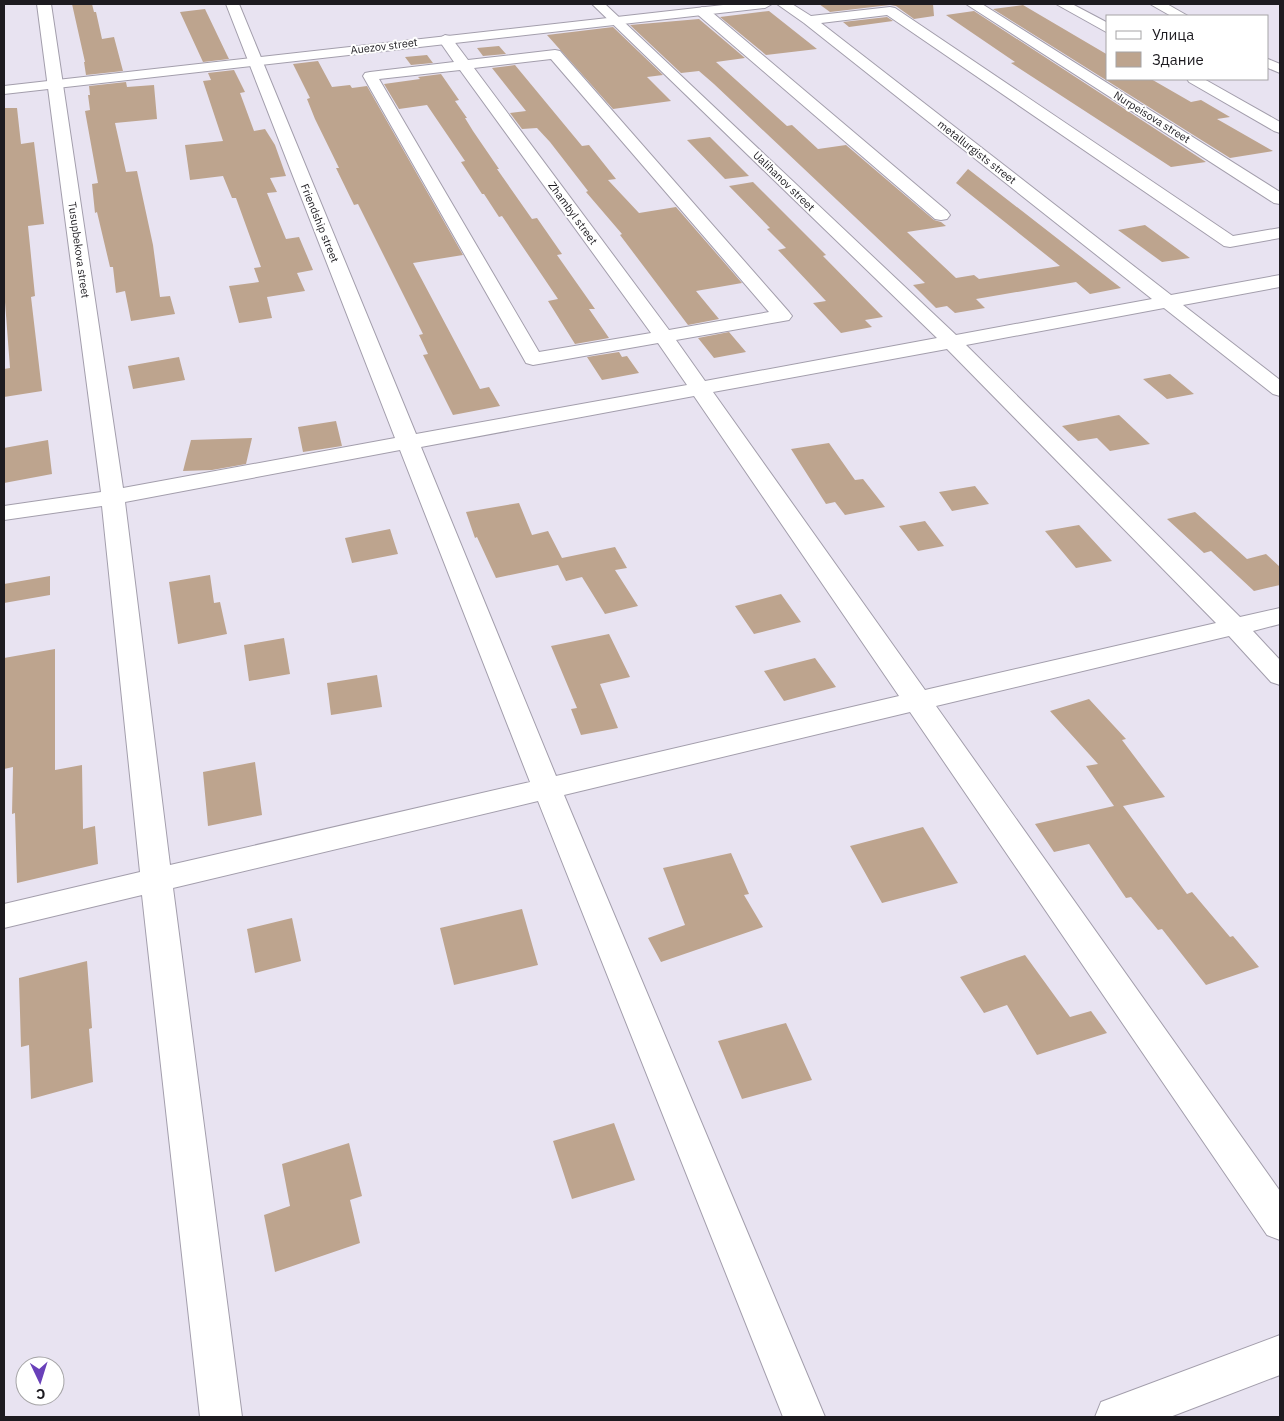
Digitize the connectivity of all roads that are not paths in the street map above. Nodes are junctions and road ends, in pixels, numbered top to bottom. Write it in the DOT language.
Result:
graph roads {
  1 [pos="44,4"];
  2 [pos="232,4"];
  3 [pos="598,4"];
  4 [pos="764,4"];
  5 [pos="783,4"];
  6 [pos="978,4"];
  7 [pos="1063,4"];
  8 [pos="1157,4"];
  9 [pos="702,11"];
  10 [pos="1178,15"];
  11 [pos="809,20"];
  12 [pos="617,21"];
  13 [pos="1106,28"];
  14 [pos="445,39"];
  15 [pos="255,61"];
  16 [pos="464,65"];
  17 [pos="1196,80"];
  18 [pos="57,84"];
  19 [pos="4,90"];
  20 [pos="1280,128"];
  21 [pos="1280,199"];
  22 [pos="941,215"];
  23 [pos="1280,233"];
  24 [pos="1280,281"];
  25 [pos="1169,302"];
  26 [pos="664,337"];
  27 [pos="951,341"];
  28 [pos="699,388"];
  29 [pos="1280,390"];
  30 [pos="407,442"];
  31 [pos="113,497"];
  32 [pos="8,513"];
  33 [pos="1280,616"];
  34 [pos="1235,627"];
  35 [pos="1280,676"];
  36 [pos="917,702"];
  37 [pos="547,788"];
  38 [pos="156,880"];
  39 [pos="4,916"];
  40 [pos="1280,1222"];
  41 [pos="1280,1355"];
  42 [pos="221,1417"];
  43 [pos="804,1417"];
  44 [pos="1116,1417"];
  1 -- 18 [label="street, Tusupbekova street"];
  2 -- 15 [label="street, Friendship street"];
  3 -- 12 [label="street, Ualihanov street"];
  4 -- 9 [label="street, Auezov street"];
  5 -- 11 [label="street, metallurgists street"];
  6 -- 21 [label="street, Nurpeisova street"];
  7 -- 13 [label="street"];
  8 -- 10 [label="street"];
  9 -- 12 [label="street, Auezov street"];
  9 -- 22 [label="street"];
  11 -- 23 [label="street"];
  11 -- 25 [label="street, metallurgists street"];
  12 -- 14 [label="street, Auezov street"];
  12 -- 27 [label="street, Ualihanov street"];
  14 -- 15 [label="street, Auezov street"];
  14 -- 16 [label="street, Zhambyl street"];
  15 -- 18 [label="street, Auezov street"];
  15 -- 30 [label="street, Friendship street"];
  16 -- 26 [label="street, Zhambyl street"];
  16 -- 26 [label="street"];
  16 -- 26 [label="street"];
  17 -- 20 [label="street"];
  18 -- 19 [label="street, Auezov street"];
  18 -- 31 [label="street, Tusupbekova street"];
  24 -- 25 [label="street"];
  25 -- 27 [label="street"];
  25 -- 29 [label="street, metallurgists street"];
  26 -- 28 [label="street, Zhambyl street"];
  27 -- 28 [label="street"];
  27 -- 34 [label="street, Ualihanov street"];
  28 -- 30 [label="street"];
  28 -- 36 [label="street, Zhambyl street"];
  30 -- 31 [label="street"];
  30 -- 37 [label="street, Friendship street"];
  31 -- 32 [label="street"];
  31 -- 38 [label="street, Tusupbekova street"];
  33 -- 34 [label="street"];
  34 -- 35 [label="street, Ualihanov street"];
  34 -- 36 [label="street"];
  36 -- 37 [label="street"];
  36 -- 40 [label="street, Zhambyl street"];
  37 -- 38 [label="street"];
  37 -- 43 [label="street, Friendship street"];
  38 -- 39 [label="street"];
  38 -- 42 [label="street, Tusupbekova street"];
  41 -- 44 [label="street"];
}
